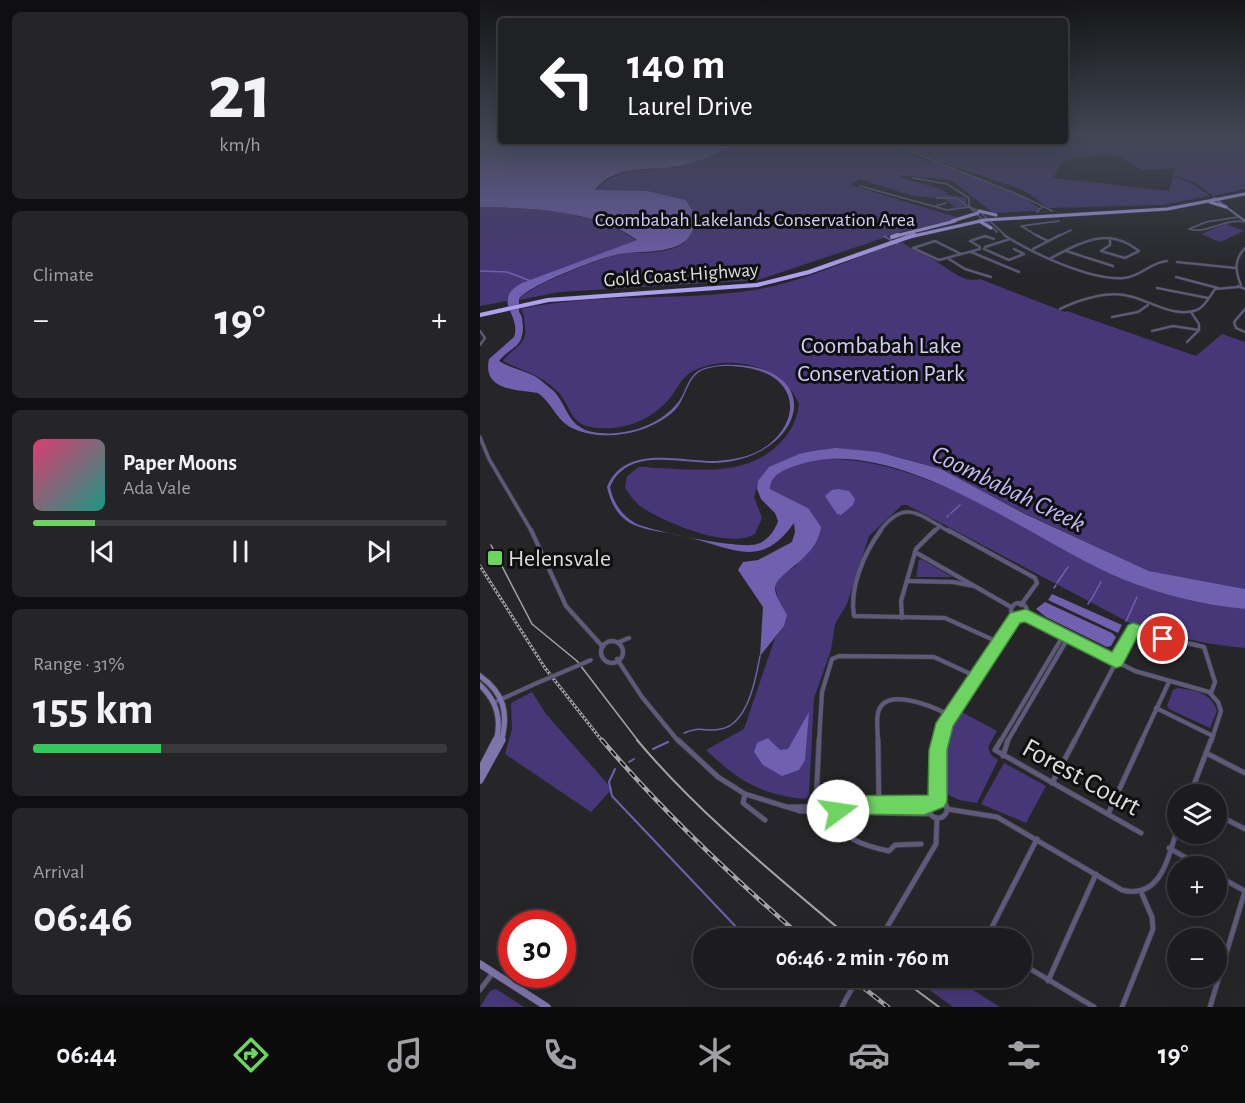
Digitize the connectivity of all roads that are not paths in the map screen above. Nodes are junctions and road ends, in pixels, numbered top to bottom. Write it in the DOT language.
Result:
graph roads {
  1 [pos="932,181"];
  2 [pos="988,181"];
  3 [pos="945,183"];
  4 [pos="860,186"];
  5 [pos="941,188"];
  6 [pos="1245,192"];
  7 [pos="1236,195"];
  8 [pos="937,198"];
  9 [pos="1216,199"];
  10 [pos="1202,202"];
  11 [pos="946,203"];
  12 [pos="936,206"];
  13 [pos="969,206"];
  14 [pos="1042,207"];
  15 [pos="1227,207"];
  16 [pos="1052,211"];
  17 [pos="1037,212"];
  18 [pos="996,215"];
  19 [pos="982,216"];
  20 [pos="1031,216"];
  21 [pos="1242,218"];
  22 [pos="1231,219"];
  23 [pos="975,221"];
  24 [pos="1059,221"];
  25 [pos="1046,222"];
  26 [pos="991,226"];
  27 [pos="1048,228"];
  28 [pos="1071,230"];
  29 [pos="963,238"];
  30 [pos="1110,238"];
  31 [pos="994,239"];
  32 [pos="1010,239"];
  33 [pos="890,240"];
  34 [pos="970,241"];
  35 [pos="1048,241"];
  36 [pos="980,248"];
  37 [pos="985,248"];
  38 [pos="1245,248"];
  39 [pos="1014,249"];
  40 [pos="1032,250"];
  41 [pos="1065,251"];
  42 [pos="971,252"];
  43 [pos="961,254"];
  44 [pos="948,258"];
  45 [pos="1051,258"];
  46 [pos="1167,261"];
  47 [pos="1177,262"];
  48 [pos="1113,266"];
  49 [pos="1236,268"];
  50 [pos="1019,272"];
  51 [pos="988,277"];
  52 [pos="1176,277"];
  53 [pos="1157,288"];
  54 [pos="1218,288"];
  55 [pos="1243,288"];
  56 [pos="1208,298"];
  57 [pos="1148,305"];
  58 [pos="502,307"];
  59 [pos="1056,308"];
  60 [pos="1060,309"];
  61 [pos="1245,309"];
  62 [pos="1064,311"];
  63 [pos="1191,311"];
  64 [pos="480,314"];
  65 [pos="1112,317"];
  66 [pos="1198,330"];
  67 [pos="1152,331"];
  68 [pos="480,332"];
  69 [pos="1245,332"];
  70 [pos="1187,342"];
  71 [pos="480,345"];
  72 [pos="480,437"];
  73 [pos="940,526"];
  74 [pos="915,552"];
  75 [pos="907,581"];
  76 [pos="975,586"];
  77 [pos="1022,605"];
  78 [pos="1011,607"];
  79 [pos="1026,616"];
  80 [pos="1016,617"];
  81 [pos="902,618"];
  82 [pos="1062,636"];
  83 [pos="1068,638"];
  84 [pos="596,639"];
  85 [pos="998,642"];
  86 [pos="610,643"];
  87 [pos="603,647"];
  88 [pos="600,655"];
  89 [pos="617,659"];
  90 [pos="1116,661"];
  91 [pos="480,676"];
  92 [pos="975,676"];
  93 [pos="1169,682"];
  94 [pos="480,685"];
  95 [pos="1211,693"];
  96 [pos="498,700"];
  97 [pos="1156,708"];
  98 [pos="950,715"];
  99 [pos="1213,736"];
  100 [pos="1206,753"];
  101 [pos="1003,756"];
  102 [pos="480,771"];
  103 [pos="1245,773"];
  104 [pos="480,780"];
  105 [pos="1052,783"];
  106 [pos="1194,784"];
  107 [pos="745,794"];
  108 [pos="937,801"];
  109 [pos="816,805"];
  110 [pos="839,805"];
  111 [pos="930,805"];
  112 [pos="782,806"];
  113 [pos="879,806"];
  114 [pos="947,809"];
  115 [pos="838,811"];
  116 [pos="930,814"];
  117 [pos="1108,814"];
  118 [pos="938,818"];
  119 [pos="765,820"];
  120 [pos="1227,820"];
  121 [pos="1245,829"];
  122 [pos="1141,833"];
  123 [pos="1036,839"];
  124 [pos="921,844"];
  125 [pos="1171,844"];
  126 [pos="1169,848"];
  127 [pos="1183,856"];
  128 [pos="1096,874"];
  129 [pos="1227,881"];
  130 [pos="1245,891"];
  131 [pos="1142,894"];
  132 [pos="887,928"];
  133 [pos="992,928"];
  134 [pos="480,964"];
  135 [pos="1032,971"];
  136 [pos="493,972"];
  137 [pos="1048,981"];
  138 [pos="852,988"];
  139 [pos="480,990"];
  140 [pos="547,1007"];
  141 [pos="842,1007"];
  142 [pos="1094,1007"];
  143 [pos="1122,1007"];
  144 [pos="1210,1007"];
  1 -- 3 [label="street"];
  2 -- 14 [label="street"];
  3 -- 5 [label="street"];
  3 -- 13 [label="street"];
  4 -- 12 [label="street"];
  6 -- 7 [label="highway"];
  6 -- 9 [label="highway"];
  7 -- 9 [label="highway"];
  7 -- 15 [label="highway"];
  8 -- 13 [label="street"];
  9 -- 10 [label="highway"];
  9 -- 15 [label="street"];
  9 -- 16 [label="highway"];
  10 -- 15 [label="highway"];
  10 -- 20 [label="highway"];
  11 -- 12 [label="street"];
  12 -- 13 [label="street"];
  13 -- 19 [label="street"];
  14 -- 16 [label="street"];
  14 -- 17 [label="street"];
  15 -- 21 [label="street"];
  16 -- 17 [label="highway"];
  17 -- 18 [label="highway"];
  18 -- 19 [label="highway"];
  18 -- 19 [label="highway"];
  19 -- 20 [label="highway"];
  19 -- 23 [label="highway, Gold Coast Highway"];
  19 -- 26 [label="street"];
  19 -- 33 [label="highway, Gold Coast Highway"];
  20 -- 26 [label="highway"];
  21 -- 22 [label="street"];
  21 -- 22 [label="street"];
  21 -- 22 [label="street"];
  23 -- 26 [label="highway"];
  23 -- 33 [label="highway, Gold Coast Highway"];
  24 -- 25 [label="street"];
  25 -- 27 [label="street"];
  25 -- 35 [label="street"];
  26 -- 32 [label="street"];
  28 -- 35 [label="street"];
  29 -- 34 [label="street"];
  30 -- 30 [label="street"];
  30 -- 41 [label="street"];
  31 -- 34 [label="street"];
  32 -- 37 [label="street"];
  32 -- 40 [label="street"];
  33 -- 58 [label="highway, Gold Coast Highway"];
  34 -- 36 [label="street"];
  35 -- 40 [label="street"];
  36 -- 37 [label="street"];
  36 -- 42 [label="street"];
  37 -- 39 [label="street"];
  38 -- 49 [label="street"];
  40 -- 45 [label="street"];
  41 -- 45 [label="street"];
  41 -- 48 [label="street"];
  42 -- 43 [label="street"];
  42 -- 50 [label="street"];
  43 -- 44 [label="street"];
  43 -- 44 [label="street"];
  44 -- 51 [label="street"];
  45 -- 46 [label="street"];
  47 -- 49 [label="street"];
  49 -- 55 [label="street"];
  52 -- 54 [label="street"];
  53 -- 56 [label="street"];
  54 -- 55 [label="street"];
  54 -- 56 [label="street"];
  56 -- 63 [label="street"];
  57 -- 60 [label="street"];
  57 -- 63 [label="street"];
  57 -- 65 [label="street"];
  58 -- 64 [label="highway, Gold Coast Highway"];
  59 -- 60 [label="street"];
  60 -- 62 [label="street"];
  61 -- 69 [label="street"];
  63 -- 66 [label="street"];
  66 -- 67 [label="street"];
  66 -- 70 [label="street"];
  68 -- 71 [label="street"];
  72 -- 84 [label="street"];
  73 -- 74 [label="street"];
  73 -- 77 [label="street"];
  73 -- 81 [label="street"];
  74 -- 75 [label="street"];
  74 -- 76 [label="street"];
  75 -- 76 [label="street"];
  75 -- 81 [label="street"];
  76 -- 78 [label="street"];
  77 -- 78 [label="street"];
  77 -- 79 [label="street"];
  78 -- 80 [label="street"];
  79 -- 80 [label="street"];
  79 -- 82 [label="street"];
  80 -- 85 [label="street"];
  81 -- 85 [label="street"];
  82 -- 83 [label="street"];
  82 -- 101 [label="street, Forest Court"];
  83 -- 90 [label="street"];
  83 -- 101 [label="street, Forest Court"];
  84 -- 86 [label="street"];
  84 -- 87 [label="street"];
  85 -- 92 [label="street"];
  86 -- 87 [label="street"];
  86 -- 89 [label="street"];
  87 -- 88 [label="street"];
  88 -- 89 [label="street"];
  88 -- 96 [label="street, bridge"];
  89 -- 107 [label="street"];
  90 -- 93 [label="street"];
  90 -- 95 [label="street"];
  90 -- 105 [label="street"];
  91 -- 96 [label="street"];
  92 -- 98 [label="street"];
  92 -- 109 [label="street"];
  93 -- 95 [label="street"];
  93 -- 97 [label="street"];
  94 -- 96 [label="street"];
  95 -- 99 [label="street"];
  96 -- 102 [label="street"];
  96 -- 104 [label="street"];
  97 -- 99 [label="street"];
  97 -- 117 [label="street"];
  98 -- 108 [label="street"];
  98 -- 113 [label="street"];
  99 -- 100 [label="street"];
  100 -- 103 [label="street"];
  100 -- 106 [label="street"];
  101 -- 105 [label="street, Forest Court"];
  105 -- 117 [label="street, Forest Court"];
  107 -- 112 [label="street"];
  107 -- 119 [label="street"];
  108 -- 111 [label="street"];
  108 -- 114 [label="street"];
  109 -- 110 [label="street"];
  109 -- 112 [label="street"];
  110 -- 113 [label="street"];
  110 -- 115 [label="street"];
  111 -- 113 [label="street"];
  111 -- 116 [label="street"];
  112 -- 115 [label="street"];
  114 -- 118 [label="street"];
  114 -- 123 [label="street"];
  115 -- 116 [label="street"];
  115 -- 124 [label="street"];
  116 -- 118 [label="street"];
  117 -- 122 [label="street, Forest Court"];
  118 -- 132 [label="street"];
  120 -- 121 [label="street"];
  123 -- 128 [label="street"];
  123 -- 133 [label="street"];
  125 -- 126 [label="street"];
  126 -- 127 [label="street"];
  126 -- 131 [label="street"];
  128 -- 131 [label="street"];
  128 -- 137 [label="street"];
  129 -- 130 [label="street"];
  130 -- 144 [label="street"];
  131 -- 143 [label="street"];
  134 -- 136 [label="street"];
  135 -- 137 [label="street"];
  136 -- 139 [label="street"];
  136 -- 140 [label="street"];
  137 -- 142 [label="street"];
  138 -- 141 [label="street, bridge"];
}
